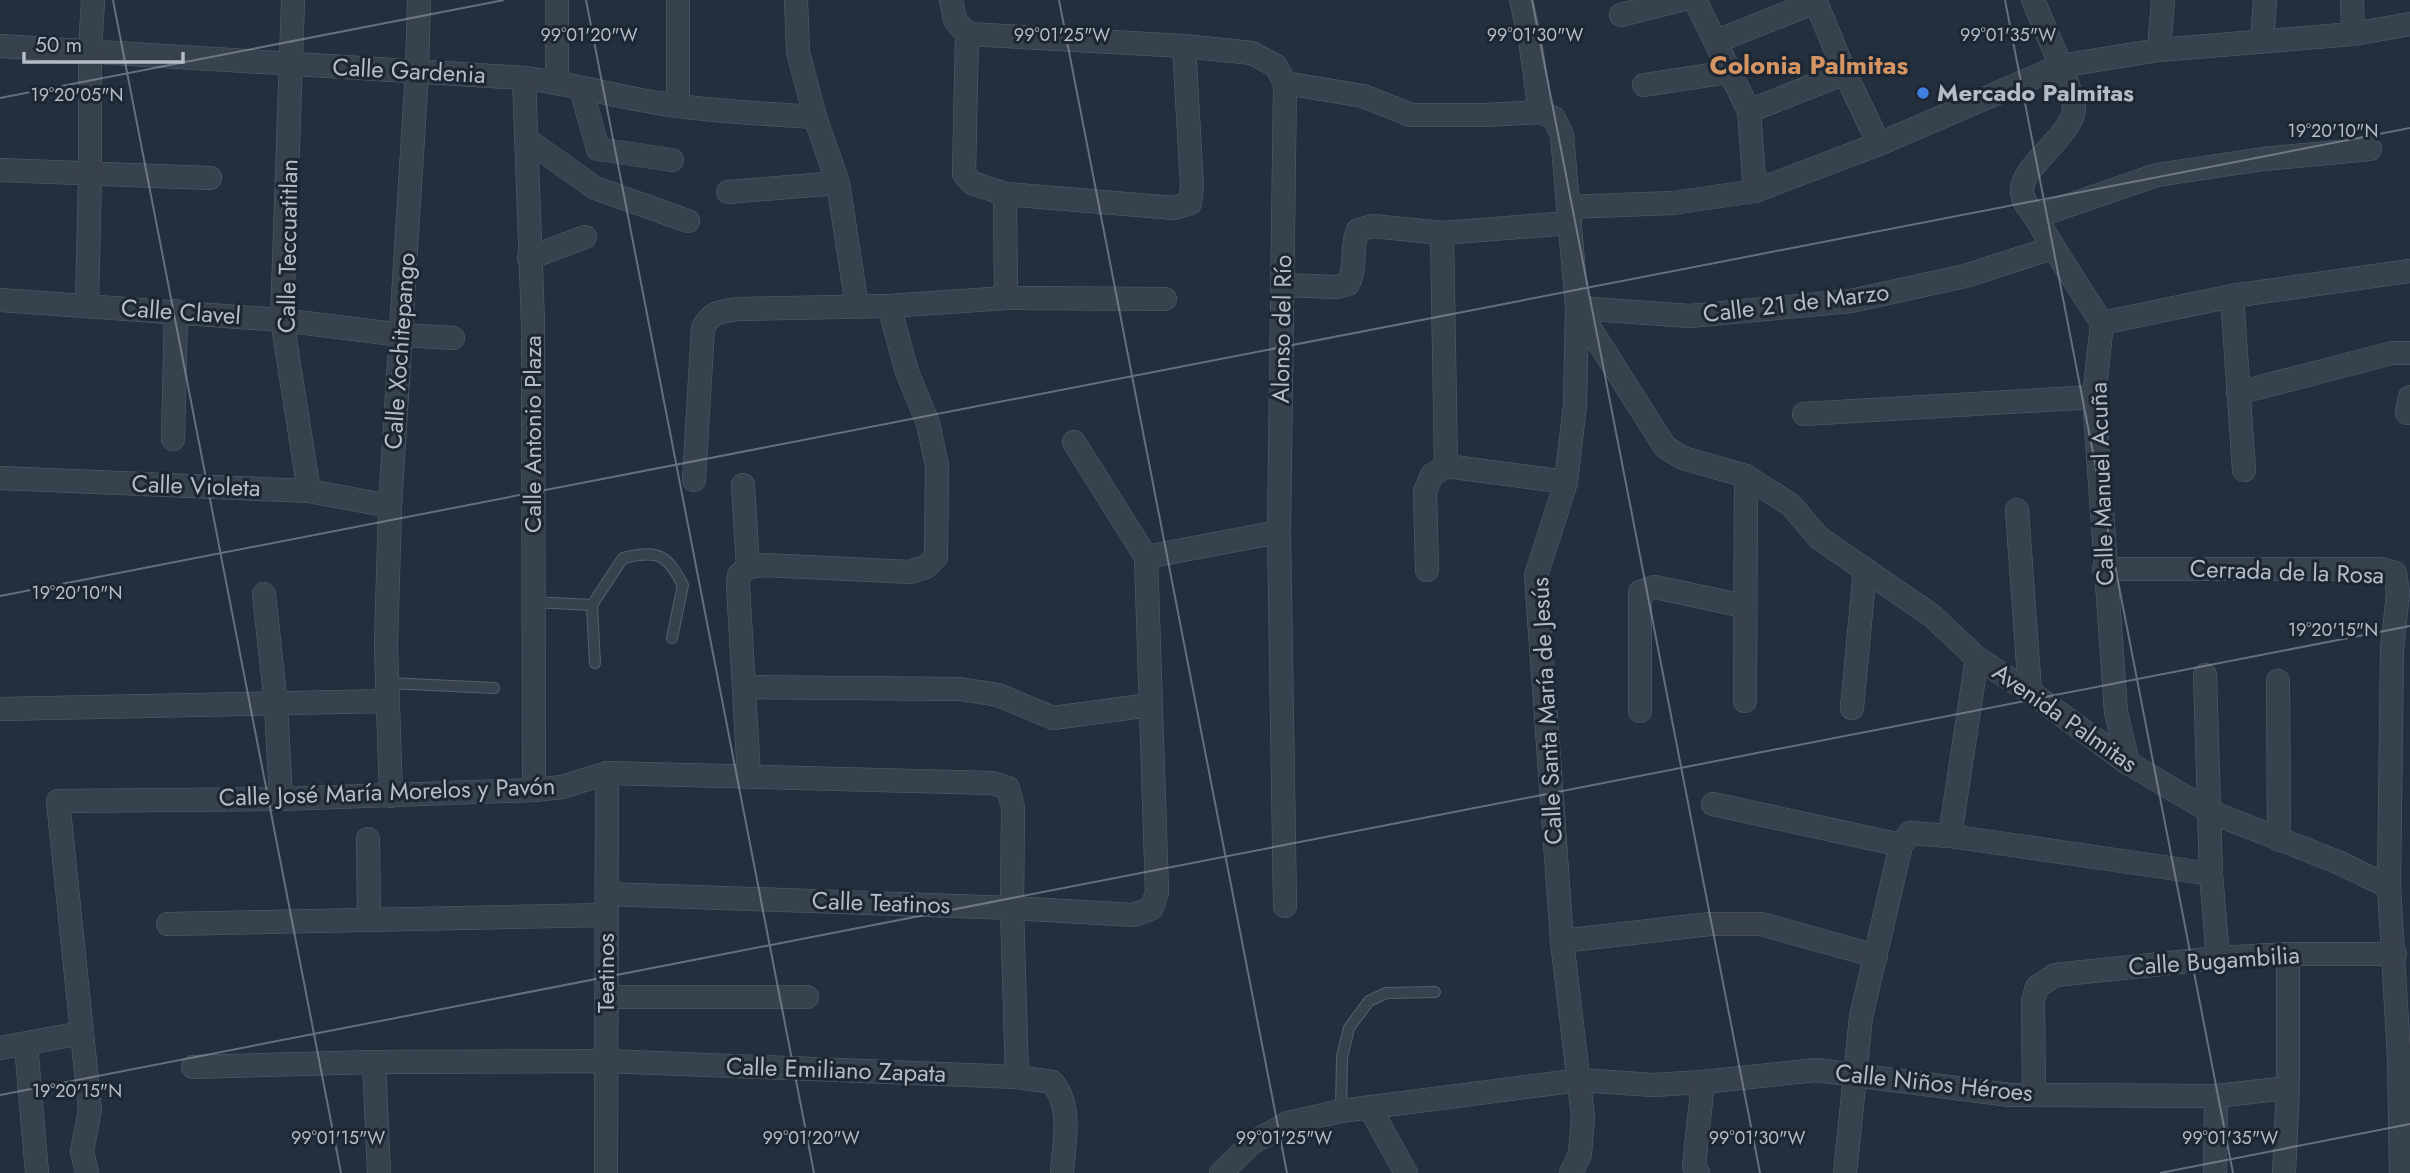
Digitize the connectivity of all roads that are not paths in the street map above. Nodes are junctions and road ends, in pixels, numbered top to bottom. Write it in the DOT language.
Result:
graph roads {
  1 [pos="93,0"];
  2 [pos="293,0"];
  3 [pos="419,0"];
  4 [pos="557,0"];
  5 [pos="678,0"];
  6 [pos="796,0"];
  7 [pos="951,0"];
  8 [pos="1521,0"];
  9 [pos="1680,0"];
  10 [pos="1695,0"];
  11 [pos="2032,0"];
  12 [pos="2163,0"];
  13 [pos="2265,0"];
  14 [pos="2352,0"];
  15 [pos="1815,1"];
  16 [pos="1621,15"];
  17 [pos="2410,24"];
  18 [pos="967,34"];
  19 [pos="2353,34"];
  20 [pos="2262,40"];
  21 [pos="1717,41"];
  22 [pos="0,46"];
  23 [pos="1184,46"];
  24 [pos="90,50"];
  25 [pos="2159,50"];
  26 [pos="292,64"];
  27 [pos="2060,66"];
  28 [pos="417,72"];
  29 [pos="1729,72"];
  30 [pos="1845,73"];
  31 [pos="524,78"];
  32 [pos="557,82"];
  33 [pos="1285,83"];
  34 [pos="1644,85"];
  35 [pos="581,89"];
  36 [pos="678,106"];
  37 [pos="1749,111"];
  38 [pos="1541,112"];
  39 [pos="815,117"];
  40 [pos="526,139"];
  41 [pos="1879,144"];
  42 [pos="2370,149"];
  43 [pos="672,160"];
  44 [pos="0,170"];
  45 [pos="90,175"];
  46 [pos="210,178"];
  47 [pos="838,183"];
  48 [pos="1755,191"];
  49 [pos="728,192"];
  50 [pos="1005,194"];
  51 [pos="1569,215"];
  52 [pos="2035,217"];
  53 [pos="688,221"];
  54 [pos="1442,233"];
  55 [pos="585,237"];
  56 [pos="2052,248"];
  57 [pos="529,258"];
  58 [pos="2410,271"];
  59 [pos="1283,285"];
  60 [pos="2232,296"];
  61 [pos="1006,298"];
  62 [pos="1165,299"];
  63 [pos="0,300"];
  64 [pos="87,305"];
  65 [pos="857,306"];
  66 [pos="889,306"];
  67 [pos="1577,308"];
  68 [pos="176,311"];
  69 [pos="282,320"];
  70 [pos="2102,323"];
  71 [pos="402,335"];
  72 [pos="453,338"];
  73 [pos="2410,353"];
  74 [pos="2238,393"];
  75 [pos="2094,397"];
  76 [pos="1804,414"];
  77 [pos="173,439"];
  78 [pos="1074,442"];
  79 [pos="1446,466"];
  80 [pos="2244,470"];
  81 [pos="1746,476"];
  82 [pos="0,478"];
  83 [pos="694,480"];
  84 [pos="1566,482"];
  85 [pos="743,485"];
  86 [pos="309,491"];
  87 [pos="390,506"];
  88 [pos="2017,510"];
  89 [pos="1279,532"];
  90 [pos="1146,557"];
  91 [pos="748,567"];
  92 [pos="1865,569"];
  93 [pos="2104,569"];
  94 [pos="1427,570"];
  95 [pos="264,594"];
  96 [pos="532,602"];
  97 [pos="593,605"];
  98 [pos="1744,606"];
  99 [pos="672,638"];
  100 [pos="2401,646"];
  101 [pos="1977,658"];
  102 [pos="595,663"];
  103 [pos="2205,674"];
  104 [pos="2278,681"];
  105 [pos="744,687"];
  106 [pos="494,688"];
  107 [pos="388,692"];
  108 [pos="2030,692"];
  109 [pos="1745,701"];
  110 [pos="276,705"];
  111 [pos="1150,705"];
  112 [pos="1852,708"];
  113 [pos="0,709"];
  114 [pos="1640,711"];
  115 [pos="2401,761"];
  116 [pos="2128,764"];
  117 [pos="607,773"];
  118 [pos="749,776"];
  119 [pos="534,790"];
  120 [pos="391,796"];
  121 [pos="281,799"];
  122 [pos="1713,804"];
  123 [pos="2211,812"];
  124 [pos="1950,836"];
  125 [pos="368,839"];
  126 [pos="1905,839"];
  127 [pos="2279,840"];
  128 [pos="2211,874"];
  129 [pos="2389,887"];
  130 [pos="607,904"];
  131 [pos="1285,906"];
  132 [pos="1012,908"];
  133 [pos="369,919"];
  134 [pos="167,924"];
  135 [pos="1562,941"];
  136 [pos="2288,954"];
  137 [pos="2395,954"];
  138 [pos="1875,956"];
  139 [pos="2218,958"];
  140 [pos="1435,992"];
  141 [pos="606,997"];
  142 [pos="807,997"];
  143 [pos="82,1033"];
  144 [pos="26,1045"];
  145 [pos="0,1048"];
  146 [pos="605,1061"];
  147 [pos="374,1062"];
  148 [pos="192,1067"];
  149 [pos="1855,1075"];
  150 [pos="1017,1077"];
  151 [pos="1580,1080"];
  152 [pos="1703,1082"];
  153 [pos="2288,1088"];
  154 [pos="2034,1095"];
  155 [pos="2216,1096"];
  156 [pos="1370,1108"];
  157 [pos="1341,1111"];
  158 [pos="37,1173"];
  159 [pos="87,1173"];
  160 [pos="379,1173"];
  161 [pos="607,1173"];
  162 [pos="1062,1173"];
  163 [pos="1221,1173"];
  164 [pos="1406,1173"];
  165 [pos="1572,1173"];
  166 [pos="1698,1173"];
  167 [pos="1845,1173"];
  168 [pos="2215,1173"];
  169 [pos="2284,1173"];
  170 [pos="2401,1173"];
  1 -- 24 [label="street"];
  2 -- 26 [label="street, Calle Teccuatitlan"];
  3 -- 28 [label="street, Calle Xochitepango"];
  4 -- 32 [label="street"];
  5 -- 36 [label="street"];
  6 -- 39 [label="street"];
  7 -- 18 [label="street"];
  8 -- 38 [label="street"];
  9 -- 16 [label="street"];
  10 -- 21 [label="street"];
  11 -- 27 [label="street"];
  12 -- 25 [label="street"];
  13 -- 20 [label="street"];
  14 -- 19 [label="street"];
  15 -- 21 [label="street"];
  15 -- 30 [label="street"];
  17 -- 19 [label="street"];
  18 -- 23 [label="street"];
  18 -- 50 [label="street"];
  19 -- 20 [label="street"];
  20 -- 25 [label="street"];
  21 -- 29 [label="street"];
  22 -- 24 [label="street, Calle Gardenia"];
  23 -- 33 [label="street"];
  23 -- 50 [label="street"];
  24 -- 26 [label="street, Calle Gardenia"];
  24 -- 45 [label="street"];
  25 -- 27 [label="street"];
  26 -- 28 [label="street, Calle Gardenia"];
  26 -- 69 [label="street, Calle Teccuatitlan"];
  27 -- 41 [label="street"];
  27 -- 52 [label="street"];
  28 -- 31 [label="street, Calle Gardenia"];
  28 -- 71 [label="street, Calle Xochitepango"];
  29 -- 34 [label="street"];
  29 -- 37 [label="street"];
  30 -- 37 [label="street"];
  30 -- 41 [label="street"];
  31 -- 32 [label="street, Calle Gardenia"];
  31 -- 40 [label="street, Calle Antonio Plaza"];
  32 -- 35 [label="street, Calle Gardenia"];
  33 -- 38 [label="street"];
  33 -- 59 [label="street, Alonso del Río"];
  35 -- 36 [label="street, Calle Gardenia"];
  35 -- 43 [label="street"];
  36 -- 39 [label="street, Calle Gardenia"];
  37 -- 48 [label="street"];
  38 -- 51 [label="street, Calle Santa María de Jesús"];
  39 -- 47 [label="street"];
  40 -- 53 [label="street"];
  40 -- 57 [label="street, Calle Antonio Plaza"];
  41 -- 48 [label="street"];
  42 -- 52 [label="street"];
  44 -- 45 [label="street"];
  45 -- 46 [label="street"];
  45 -- 64 [label="street"];
  47 -- 49 [label="street"];
  47 -- 65 [label="street"];
  48 -- 51 [label="street"];
  50 -- 61 [label="street"];
  51 -- 54 [label="street"];
  51 -- 67 [label="street, Calle Santa María de Jesús"];
  52 -- 56 [label="street"];
  54 -- 59 [label="street"];
  54 -- 79 [label="street"];
  55 -- 57 [label="street"];
  56 -- 67 [label="street, Calle 21 de Marzo"];
  56 -- 70 [label="street"];
  57 -- 96 [label="street, Calle Antonio Plaza"];
  58 -- 60 [label="street"];
  59 -- 89 [label="street, Alonso del Río"];
  60 -- 70 [label="street"];
  60 -- 74 [label="street"];
  61 -- 62 [label="street"];
  61 -- 66 [label="street"];
  63 -- 64 [label="street, Calle Clavel"];
  64 -- 68 [label="street, Calle Clavel"];
  65 -- 66 [label="street"];
  65 -- 83 [label="street"];
  66 -- 91 [label="street"];
  67 -- 81 [label="street, Avenida Palmitas"];
  67 -- 84 [label="street, Calle Santa María de Jesús"];
  68 -- 69 [label="street, Calle Clavel"];
  68 -- 77 [label="street"];
  69 -- 71 [label="street, Calle Clavel"];
  69 -- 86 [label="street, Calle Teccuatitlan"];
  70 -- 75 [label="street, Calle Manuel Acuña"];
  71 -- 72 [label="street, Calle Clavel"];
  71 -- 87 [label="street, Calle Xochitepango"];
  73 -- 74 [label="street"];
  74 -- 80 [label="street"];
  75 -- 76 [label="street"];
  75 -- 93 [label="street, Calle Manuel Acuña"];
  78 -- 90 [label="street"];
  79 -- 84 [label="street"];
  79 -- 94 [label="street"];
  81 -- 92 [label="street, Avenida Palmitas"];
  81 -- 98 [label="street"];
  82 -- 86 [label="street, Calle Violeta"];
  84 -- 135 [label="street, Calle Santa María de Jesús"];
  85 -- 91 [label="street"];
  86 -- 87 [label="street, Calle Violeta"];
  87 -- 107 [label="street, Calle Xochitepango"];
  88 -- 108 [label="street"];
  89 -- 90 [label="street"];
  89 -- 131 [label="street, Alonso del Río"];
  90 -- 111 [label="street"];
  91 -- 105 [label="street"];
  92 -- 101 [label="street, Avenida Palmitas"];
  92 -- 112 [label="street"];
  93 -- 100 [label="street, Cerrada de la Rosa"];
  93 -- 116 [label="street, Calle Manuel Acuña"];
  95 -- 110 [label="street"];
  96 -- 97 [label="lane"];
  96 -- 119 [label="street, Calle Antonio Plaza"];
  97 -- 99 [label="lane"];
  97 -- 102 [label="lane"];
  98 -- 109 [label="street"];
  98 -- 114 [label="street"];
  100 -- 115 [label="street"];
  101 -- 108 [label="street, Avenida Palmitas"];
  101 -- 124 [label="street"];
  103 -- 123 [label="street"];
  104 -- 127 [label="street"];
  105 -- 111 [label="street"];
  105 -- 118 [label="street"];
  106 -- 107 [label="lane"];
  107 -- 110 [label="street"];
  107 -- 120 [label="street, Calle Xochitepango"];
  108 -- 116 [label="street, Avenida Palmitas"];
  110 -- 113 [label="street"];
  110 -- 121 [label="street"];
  111 -- 132 [label="street, Calle Teatinos"];
  115 -- 129 [label="street"];
  116 -- 123 [label="street, Avenida Palmitas"];
  117 -- 118 [label="street, Calle José María Morelos y Pavón"];
  117 -- 119 [label="street, Calle José María Morelos y Pavón"];
  117 -- 130 [label="street, Teatinos"];
  118 -- 132 [label="street, Calle José María Morelos y Pavón"];
  119 -- 120 [label="street, Calle José María Morelos y Pavón"];
  120 -- 121 [label="street, Calle José María Morelos y Pavón"];
  121 -- 143 [label="street, Calle José María Morelos y Pavón"];
  122 -- 126 [label="street"];
  123 -- 127 [label="street, Avenida Palmitas"];
  123 -- 128 [label="street"];
  124 -- 126 [label="street"];
  124 -- 128 [label="street"];
  125 -- 133 [label="street"];
  126 -- 138 [label="street"];
  127 -- 129 [label="street, Avenida Palmitas"];
  128 -- 139 [label="street"];
  129 -- 137 [label="street"];
  130 -- 132 [label="street, Calle Teatinos"];
  130 -- 133 [label="street, Calle Teatinos"];
  130 -- 141 [label="street, Teatinos"];
  132 -- 150 [label="street"];
  133 -- 134 [label="street, Calle Teatinos"];
  135 -- 138 [label="street"];
  135 -- 151 [label="street, Calle Santa María de Jesús"];
  136 -- 137 [label="street, Calle Bugambilia"];
  136 -- 139 [label="street, Calle Bugambilia"];
  136 -- 153 [label="street"];
  137 -- 170 [label="street"];
  138 -- 149 [label="street"];
  139 -- 154 [label="street, Calle Bugambilia"];
  140 -- 157 [label="lane"];
  141 -- 142 [label="street"];
  141 -- 146 [label="street, Teatinos"];
  143 -- 144 [label="street"];
  143 -- 159 [label="street"];
  144 -- 145 [label="street"];
  144 -- 158 [label="street"];
  146 -- 147 [label="street, Calle Emiliano Zapata"];
  146 -- 150 [label="street, Calle Emiliano Zapata"];
  146 -- 161 [label="street, Teatinos"];
  147 -- 148 [label="street, Calle Emiliano Zapata"];
  147 -- 160 [label="street"];
  149 -- 152 [label="street, Calle Niños Héroes"];
  149 -- 154 [label="street, Calle Niños Héroes"];
  149 -- 167 [label="street"];
  150 -- 162 [label="street, Calle Emiliano Zapata"];
  151 -- 152 [label="street, Calle Niños Héroes"];
  151 -- 156 [label="street, Calle Niños Héroes"];
  151 -- 165 [label="street, Calle Santa María de Jesús"];
  152 -- 166 [label="street"];
  153 -- 155 [label="street, Calle Niños Héroes"];
  153 -- 169 [label="street"];
  154 -- 155 [label="street, Calle Niños Héroes"];
  155 -- 168 [label="street"];
  156 -- 157 [label="street, Calle Niños Héroes"];
  156 -- 164 [label="street"];
  157 -- 163 [label="street, Calle Niños Héroes"];
}
